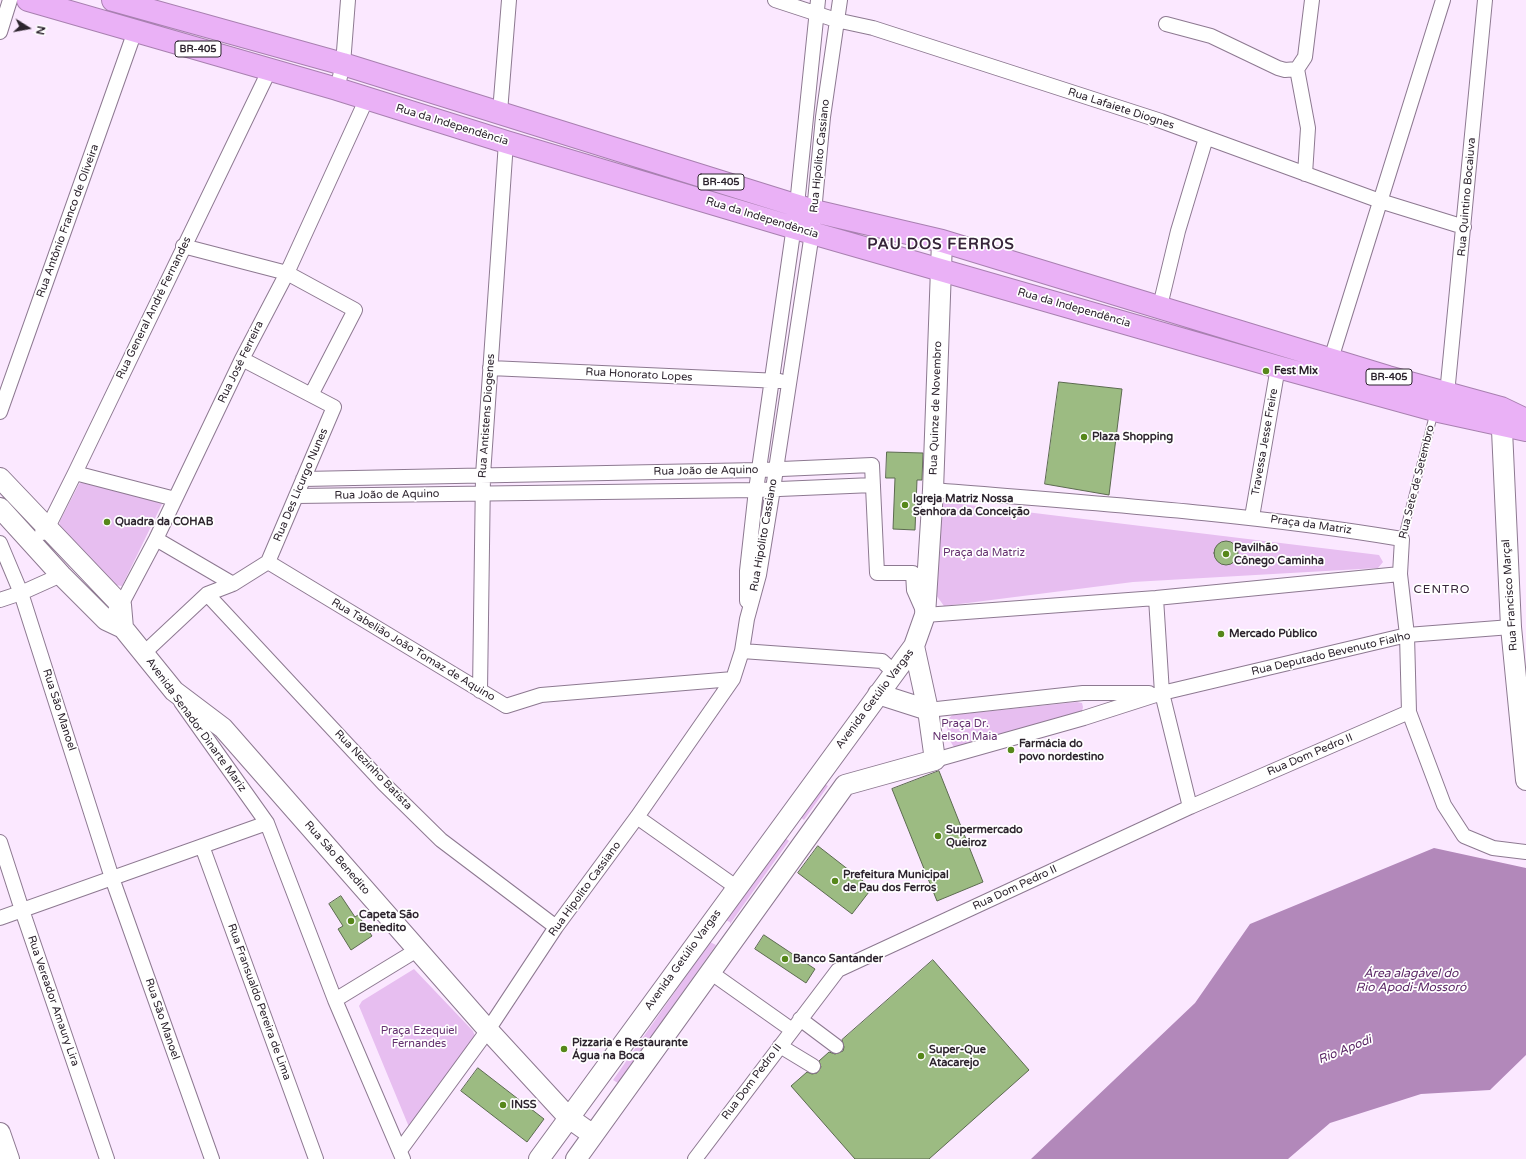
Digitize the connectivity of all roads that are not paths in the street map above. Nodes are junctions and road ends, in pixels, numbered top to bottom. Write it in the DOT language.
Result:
graph roads {
  1 [pos="10,0"];
  2 [pos="28,0"];
  3 [pos="113,0"];
  4 [pos="348,0"];
  5 [pos="509,0"];
  6 [pos="775,0"];
  7 [pos="818,0"];
  8 [pos="840,0"];
  9 [pos="1312,0"];
  10 [pos="1443,0"];
  11 [pos="1485,0"];
  12 [pos="144,4"];
  13 [pos="815,14"];
  14 [pos="836,20"];
  15 [pos="1166,24"];
  16 [pos="135,31"];
  17 [pos="0,32"];
  18 [pos="343,64"];
  19 [pos="270,69"];
  20 [pos="1297,69"];
  21 [pos="337,88"];
  22 [pos="367,98"];
  23 [pos="500,112"];
  24 [pos="1206,138"];
  25 [pos="506,142"];
  26 [pos="1304,174"];
  27 [pos="1380,201"];
  28 [pos="806,208"];
  29 [pos="1464,227"];
  30 [pos="803,231"];
  31 [pos="942,241"];
  32 [pos="183,246"];
  33 [pos="941,269"];
  34 [pos="287,273"];
  35 [pos="1160,306"];
  36 [pos="242,359"];
  37 [pos="1331,359"];
  38 [pos="1278,367"];
  39 [pos="490,368"];
  40 [pos="771,381"];
  41 [pos="788,382"];
  42 [pos="310,395"];
  43 [pos="1441,402"];
  44 [pos="0,412"];
  45 [pos="1500,416"];
  46 [pos="1525,418"];
  47 [pos="759,470"];
  48 [pos="776,470"];
  49 [pos="75,473"];
  50 [pos="483,476"];
  51 [pos="0,478"];
  52 [pos="303,479"];
  53 [pos="873,486"];
  54 [pos="773,489"];
  55 [pos="756,490"];
  56 [pos="933,490"];
  57 [pos="482,494"];
  58 [pos="296,496"];
  59 [pos="175,499"];
  60 [pos="0,508"];
  61 [pos="1252,517"];
  62 [pos="47,529"];
  63 [pos="156,539"];
  64 [pos="1402,539"];
  65 [pos="32,542"];
  66 [pos="0,543"];
  67 [pos="268,562"];
  68 [pos="1400,574"];
  69 [pos="61,575"];
  70 [pos="233,584"];
  71 [pos="21,593"];
  72 [pos="207,594"];
  73 [pos="1156,598"];
  74 [pos="0,600"];
  75 [pos="121,605"];
  76 [pos="925,615"];
  77 [pos="747,619"];
  78 [pos="114,624"];
  79 [pos="1519,626"];
  80 [pos="1407,635"];
  81 [pos="914,646"];
  82 [pos="742,651"];
  83 [pos="144,653"];
  84 [pos="894,672"];
  85 [pos="733,679"];
  86 [pos="174,691"];
  87 [pos="480,691"];
  88 [pos="1162,693"];
  89 [pos="878,694"];
  90 [pos="928,710"];
  91 [pos="1409,712"];
  92 [pos="935,760"];
  93 [pos="1526,780"];
  94 [pos="1190,807"];
  95 [pos="637,817"];
  96 [pos="267,823"];
  97 [pos="0,842"];
  98 [pos="202,846"];
  99 [pos="1526,852"];
  100 [pos="112,878"];
  101 [pos="736,887"];
  102 [pos="22,910"];
  103 [pos="0,918"];
  104 [pos="556,927"];
  105 [pos="417,950"];
  106 [pos="710,972"];
  107 [pos="335,1000"];
  108 [pos="796,1025"];
  109 [pos="488,1030"];
  110 [pos="780,1046"];
  111 [pos="836,1046"];
  112 [pos="813,1066"];
  113 [pos="569,1118"];
  114 [pos="0,1133"];
  115 [pos="593,1136"];
  116 [pos="402,1154"];
  117 [pos="9,1159"];
  118 [pos="107,1159"];
  119 [pos="212,1159"];
  120 [pos="316,1159"];
  121 [pos="539,1159"];
  122 [pos="576,1159"];
  123 [pos="695,1159"];
  1 -- 17 [label="street"];
  2 -- 16 [label="highway, Rua da Independência / BR-405"];
  3 -- 12 [label="highway, Rua da Independência / BR-405"];
  4 -- 18 [label="street"];
  5 -- 23 [label="street"];
  6 -- 13 [label="street, Rua Lafaiete Diognes"];
  7 -- 13 [label="street, Rua Hipólito Cassiano"];
  8 -- 14 [label="street, Rua Hipólito Cassiano"];
  9 -- 20 [label="street"];
  10 -- 27 [label="street"];
  11 -- 29 [label="street, Rua Quintino Bocaiuva"];
  12 -- 18 [label="highway, Rua da Independência / BR-405"];
  13 -- 14 [label="street, Rua Lafaiete Diognes"];
  13 -- 28 [label="street, Rua Hipólito Cassiano"];
  14 -- 24 [label="street, Rua Lafaiete Diognes"];
  14 -- 28 [label="street, Rua Hipólito Cassiano"];
  15 -- 20 [label="street"];
  16 -- 19 [label="highway, Rua da Independência / BR-405"];
  16 -- 44 [label="street, Rua Antônio Franco de Oliveira"];
  18 -- 21 [label="street"];
  18 -- 23 [label="highway, Rua da Independência / BR-405"];
  19 -- 21 [label="highway, Rua da Independência / BR-405"];
  19 -- 32 [label="street, Rua General André Fernandes"];
  20 -- 26 [label="street"];
  21 -- 22 [label="highway, Rua da Independência / BR-405"];
  22 -- 25 [label="highway, Rua da Independência / BR-405"];
  22 -- 34 [label="street, Rua José Ferreira"];
  23 -- 28 [label="highway, Rua da Independência / BR-405"];
  24 -- 26 [label="street, Rua Lafaiete Diognes"];
  24 -- 35 [label="street"];
  25 -- 30 [label="highway, Rua da Independência / BR-405"];
  25 -- 39 [label="street, Rua Antistens Diogenes"];
  26 -- 27 [label="street, Rua Lafaiete Diognes"];
  27 -- 29 [label="street, Rua Lafaiete Diognes"];
  27 -- 37 [label="street"];
  28 -- 30 [label="street, Rua Hipólito Cassiano"];
  28 -- 31 [label="highway, Rua da Independência / BR-405"];
  29 -- 43 [label="street, Rua Quintino Bocaiuva"];
  30 -- 33 [label="highway, Rua da Independência / BR-405"];
  30 -- 40 [label="street, Rua Hipólito Cassiano"];
  30 -- 41 [label="street, Rua Hipólito Cassiano"];
  31 -- 33 [label="main road, Rua Quinze de Novembro"];
  31 -- 35 [label="highway, Rua da Independência / BR-405"];
  32 -- 34 [label="street"];
  32 -- 49 [label="street, Rua General André Fernandes"];
  33 -- 38 [label="highway, Rua da Independência / BR-405"];
  33 -- 56 [label="main road, Rua Quinze de Novembro"];
  34 -- 36 [label="street, Rua José Ferreira"];
  34 -- 42 [label="street"];
  35 -- 37 [label="highway, Rua da Independência / BR-405"];
  36 -- 42 [label="street"];
  36 -- 59 [label="street, Rua José Ferreira"];
  37 -- 43 [label="highway, Rua da Independência / BR-405"];
  38 -- 43 [label="highway, Rua da Independência / BR-405"];
  38 -- 61 [label="street, Travessa Jesse Freire"];
  39 -- 40 [label="street, Rua Honorato Lopes"];
  39 -- 50 [label="street, Rua Antistens Diogenes"];
  40 -- 41 [label="street, Rua Honorato Lopes"];
  40 -- 47 [label="street, Rua Hipólito Cassiano"];
  41 -- 48 [label="street, Rua Hipólito Cassiano"];
  42 -- 52 [label="street, Rua Des Licurgo Nunes"];
  43 -- 45 [label="highway, Rua da Independência / BR-405"];
  43 -- 64 [label="lane, Rua Sete de Setembro"];
  45 -- 46 [label="highway, BR-405"];
  45 -- 79 [label="main road, Rua Francisco Marçal"];
  47 -- 48 [label="street, Rua João de Aquino"];
  47 -- 50 [label="street, Rua João de Aquino"];
  47 -- 55 [label="street, Rua Hipólito Cassiano"];
  48 -- 53 [label="street, Rua João de Aquino"];
  48 -- 54 [label="street, Rua Hipólito Cassiano"];
  49 -- 59 [label="street"];
  49 -- 62 [label="street, Rua General André Fernandes"];
  50 -- 52 [label="street, Rua João de Aquino"];
  50 -- 57 [label="street, Rua Antistens Diogenes"];
  51 -- 62 [label="main road"];
  52 -- 58 [label="street, Rua Des Licurgo Nunes"];
  53 -- 54 [label="street, Rua João de Aquino"];
  53 -- 76 [label="street"];
  54 -- 55 [label="street, Rua João de Aquino"];
  54 -- 77 [label="street, Rua Hipólito Cassiano"];
  55 -- 57 [label="street, Rua João de Aquino"];
  55 -- 77 [label="street, Rua Hipólito Cassiano"];
  56 -- 61 [label="street, Praça da Matriz"];
  56 -- 76 [label="main road, Rua Quinze de Novembro"];
  57 -- 58 [label="street, Rua João de Aquino"];
  57 -- 87 [label="street, Rua Antistens Diogenes"];
  58 -- 67 [label="street, Rua Des Licurgo Nunes"];
  59 -- 63 [label="street, Rua José Ferreira"];
  60 -- 65 [label="main road, Avenida Senador Dinarte Mariz"];
  61 -- 64 [label="street, Praça da Matriz"];
  62 -- 65 [label="street, Rua General André Fernandes"];
  62 -- 75 [label="main road"];
  63 -- 70 [label="street"];
  63 -- 75 [label="street, Rua José Ferreira"];
  64 -- 68 [label="street, Rua Sete de Setembro"];
  65 -- 69 [label="main road, Avenida Senador Dinarte Mariz"];
  66 -- 71 [label="street, Rua São Manoel"];
  67 -- 70 [label="street"];
  67 -- 87 [label="street, Rua Tabelião João Tomaz de Aquino"];
  68 -- 73 [label="street"];
  68 -- 80 [label="street, Rua Sete de Setembro"];
  69 -- 71 [label="street"];
  69 -- 78 [label="main road, Avenida Senador Dinarte Mariz"];
  70 -- 72 [label="street"];
  71 -- 74 [label="street"];
  71 -- 100 [label="street, Rua São Manoel"];
  72 -- 83 [label="street"];
  72 -- 104 [label="street, Rua Nezinho Batista"];
  73 -- 76 [label="street"];
  73 -- 88 [label="street"];
  75 -- 78 [label="main road"];
  76 -- 81 [label="main road, Rua Quinze de Novembro"];
  77 -- 82 [label="street, Rua Hipolito Cassiano"];
  78 -- 83 [label="main road, Avenida Senador Dinarte Mariz"];
  79 -- 80 [label="street, Rua Deputado Bevenuto Fialho"];
  79 -- 93 [label="main road, Rua Francisco Marçal"];
  80 -- 88 [label="street, Rua Deputado Bevenuto Fialho"];
  80 -- 91 [label="street, Rua Sete de Setembro"];
  81 -- 84 [label="main road, Avenida Getúlio Vargas"];
  81 -- 90 [label="main road, Avenida Getúlio Vargas"];
  82 -- 84 [label="street"];
  82 -- 85 [label="street, Rua Hipolito Cassiano"];
  83 -- 86 [label="main road, Avenida Senador Dinarte Mariz"];
  84 -- 89 [label="main road, Avenida Getúlio Vargas"];
  85 -- 87 [label="street, Rua Tabelião João Tomaz de Aquino"];
  85 -- 95 [label="street, Rua Hipolito Cassiano"];
  86 -- 96 [label="street, Avenida Senador Dinarte Mariz"];
  86 -- 105 [label="main road, Rua São Benedito"];
  88 -- 90 [label="street"];
  88 -- 92 [label="street"];
  88 -- 94 [label="street"];
  89 -- 90 [label="main road"];
  89 -- 101 [label="main road, Avenida Getúlio Vargas"];
  90 -- 92 [label="main road, Avenida Getúlio Vargas"];
  91 -- 94 [label="street, Rua Dom Pedro II"];
  91 -- 99 [label="street, Rua Sete de Setembro"];
  92 -- 106 [label="main road"];
  94 -- 108 [label="street, Rua Dom Pedro II"];
  95 -- 101 [label="street"];
  95 -- 104 [label="street, Rua Hipolito Cassiano"];
  96 -- 98 [label="street"];
  96 -- 107 [label="street"];
  97 -- 102 [label="street, Rua Vereador Amaury Lira"];
  98 -- 100 [label="street"];
  98 -- 120 [label="street, Rua Fransualdo Pereira de Lima"];
  100 -- 102 [label="street"];
  100 -- 119 [label="street, Rua São Manoel"];
  101 -- 113 [label="main road, Avenida Getúlio Vargas"];
  102 -- 103 [label="street"];
  102 -- 118 [label="street, Rua Vereador Amaury Lira"];
  104 -- 109 [label="street, Rua Hipolito Cassiano"];
  105 -- 107 [label="street"];
  105 -- 109 [label="main road, Rua São Benedito"];
  106 -- 108 [label="street"];
  106 -- 115 [label="main road"];
  107 -- 116 [label="street"];
  108 -- 110 [label="street, Rua Dom Pedro II"];
  108 -- 111 [label="street"];
  109 -- 113 [label="main road, Rua São Benedito"];
  109 -- 116 [label="street, Rua Hipolito Cassiano"];
  110 -- 112 [label="street"];
  110 -- 123 [label="street, Rua Dom Pedro II"];
  113 -- 115 [label="main road, Rua São Benedito"];
  113 -- 121 [label="main road, Avenida Getúlio Vargas"];
  114 -- 117 [label="main road"];
  115 -- 122 [label="main road"];
}
